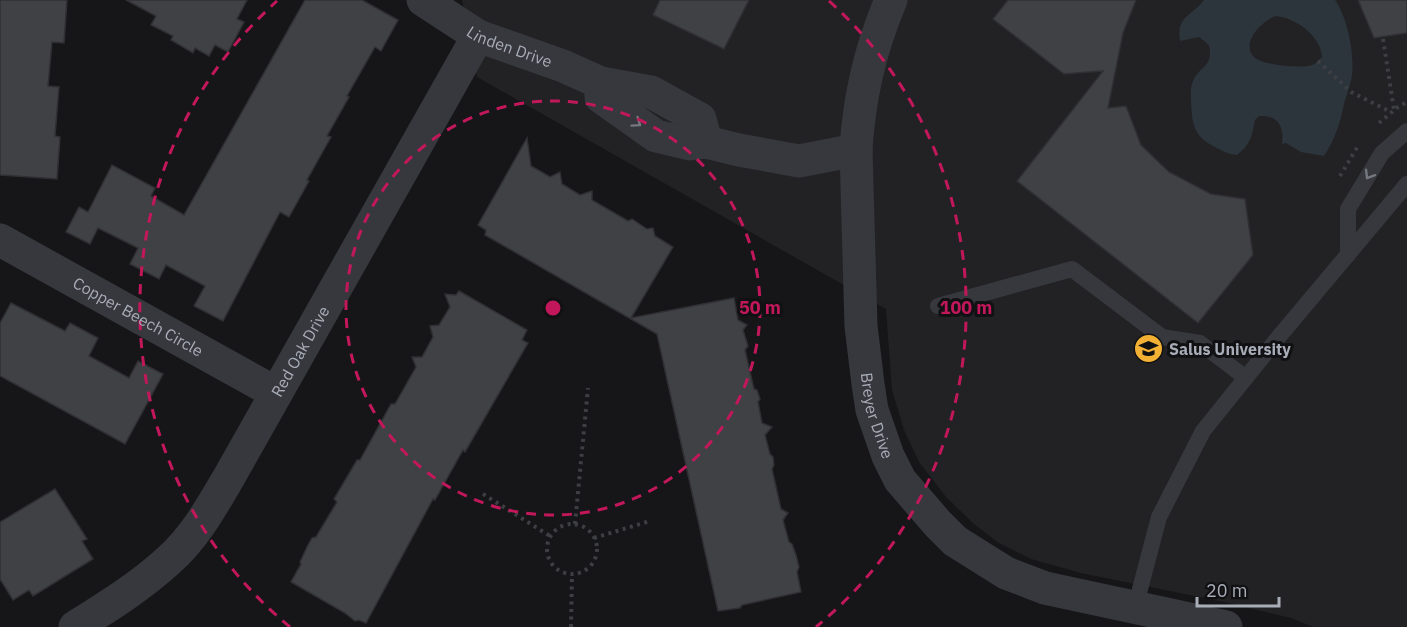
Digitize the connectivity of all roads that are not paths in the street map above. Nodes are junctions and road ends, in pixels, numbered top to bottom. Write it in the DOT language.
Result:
graph roads {
  1 [pos="423,0"];
  2 [pos="891,0"];
  3 [pos="478,36"];
  4 [pos="1407,131"];
  5 [pos="856,150"];
  6 [pos="1407,184"];
  7 [pos="0,240"];
  8 [pos="1348,255"];
  9 [pos="938,306"];
  10 [pos="1246,378"];
  11 [pos="276,393"];
  12 [pos="1135,608"];
  13 [pos="1217,626"];
  14 [pos="75,627"];
  1 -- 3 [label="street, Linden Drive"];
  2 -- 5 [label="street, Breyer Drive"];
  3 -- 5 [label="street, Linden Drive"];
  3 -- 11 [label="street, Red Oak Drive"];
  4 -- 8 [label="lane, one-way"];
  5 -- 12 [label="street, Breyer Drive"];
  6 -- 8 [label="lane"];
  7 -- 11 [label="street, Copper Beech Circle"];
  8 -- 10 [label="lane"];
  9 -- 10 [label="lane"];
  10 -- 12 [label="lane"];
  11 -- 14 [label="street, Red Oak Drive"];
  12 -- 13 [label="street, Breyer Drive"];
}
